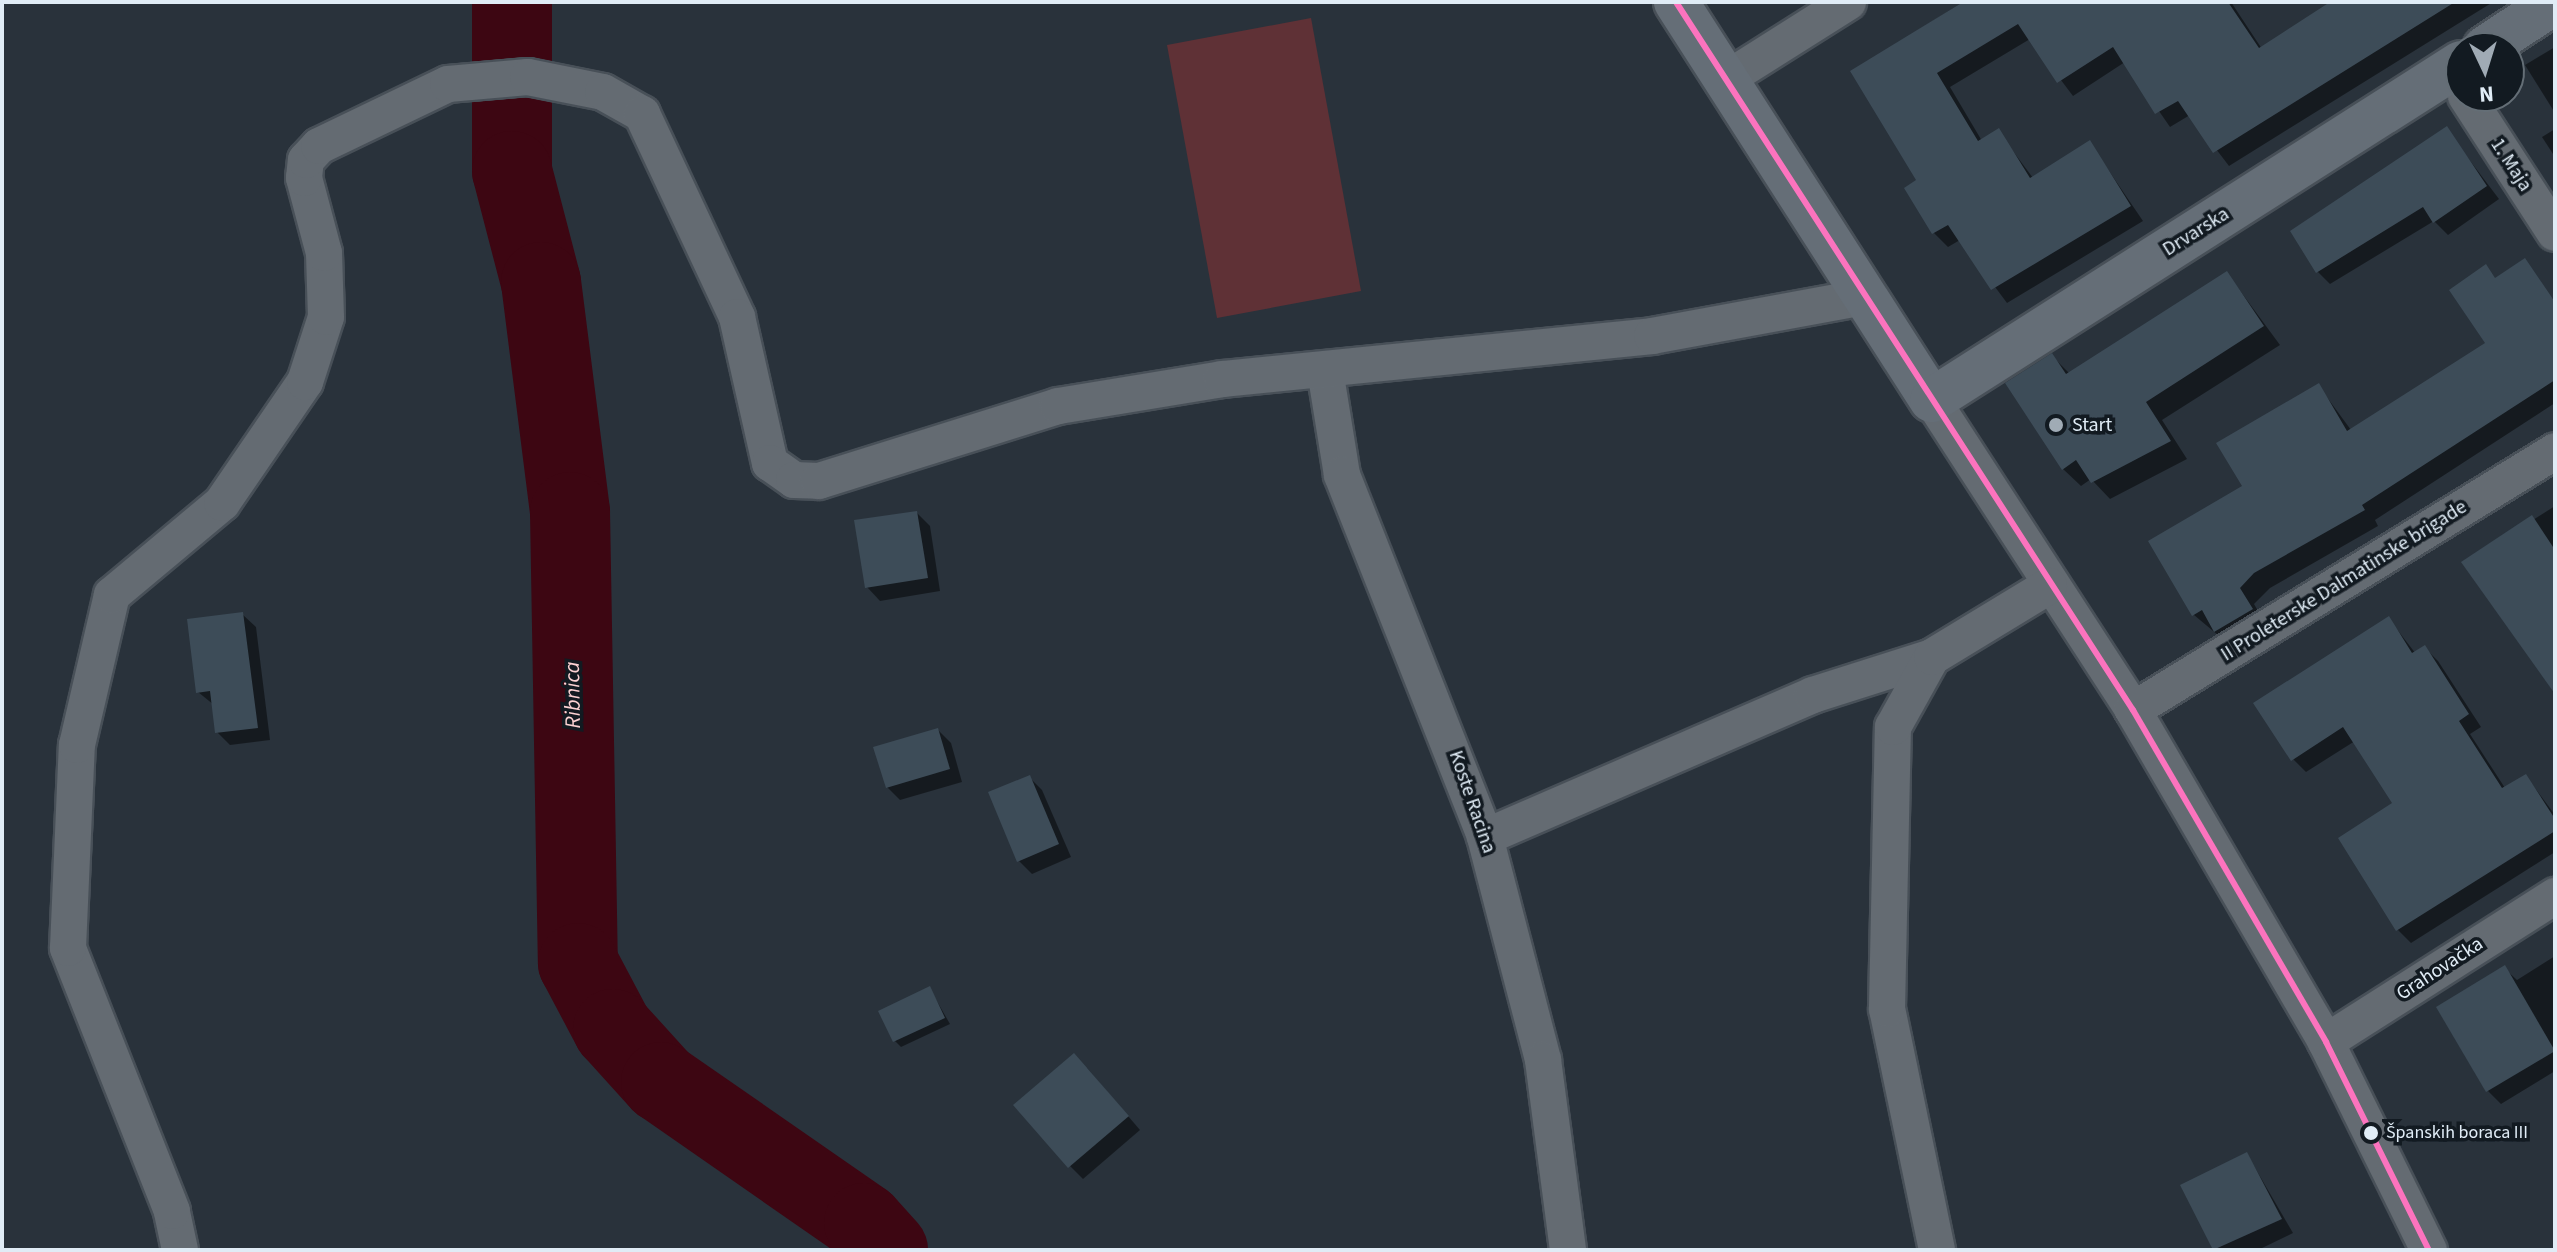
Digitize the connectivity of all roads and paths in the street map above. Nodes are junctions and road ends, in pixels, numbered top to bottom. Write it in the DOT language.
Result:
graph roads {
  1 [pos="1676,2"];
  2 [pos="1848,2"];
  3 [pos="2555,2"];
  4 [pos="2517,32"];
  5 [pos="1728,78"];
  6 [pos="2445,85"];
  7 [pos="2487,112"];
  8 [pos="2555,233"];
  9 [pos="1865,297"];
  10 [pos="1325,370"];
  11 [pos="1932,400"];
  12 [pos="2555,451"];
  13 [pos="2049,586"];
  14 [pos="1932,657"];
  15 [pos="2133,710"];
  16 [pos="1485,837"];
  17 [pos="2555,896"];
  18 [pos="2326,1042"];
  19 [pos="180,1250"];
  20 [pos="1568,1250"];
  21 [pos="1937,1250"];
  22 [pos="2429,1250"];
  1 -- 5 [label="main road"];
  2 -- 5 [label="street"];
  3 -- 4 [label="main road, Drvarska"];
  5 -- 9 [label="main road"];
  6 -- 11 [label="main road, Drvarska"];
  7 -- 8 [label="street, 1. Maja"];
  9 -- 10 [label="street"];
  9 -- 11 [label="main road"];
  10 -- 16 [label="street, Koste Racina"];
  10 -- 19 [label="street"];
  11 -- 13 [label="street"];
  12 -- 15 [label="street, II Proleterske Dalmatinske brigade"];
  13 -- 14 [label="street"];
  13 -- 15 [label="street"];
  14 -- 16 [label="street"];
  14 -- 21 [label="street"];
  15 -- 18 [label="street"];
  16 -- 20 [label="street, Koste Racina"];
  17 -- 18 [label="street, Grahovačka"];
  18 -- 22 [label="street"];
}
